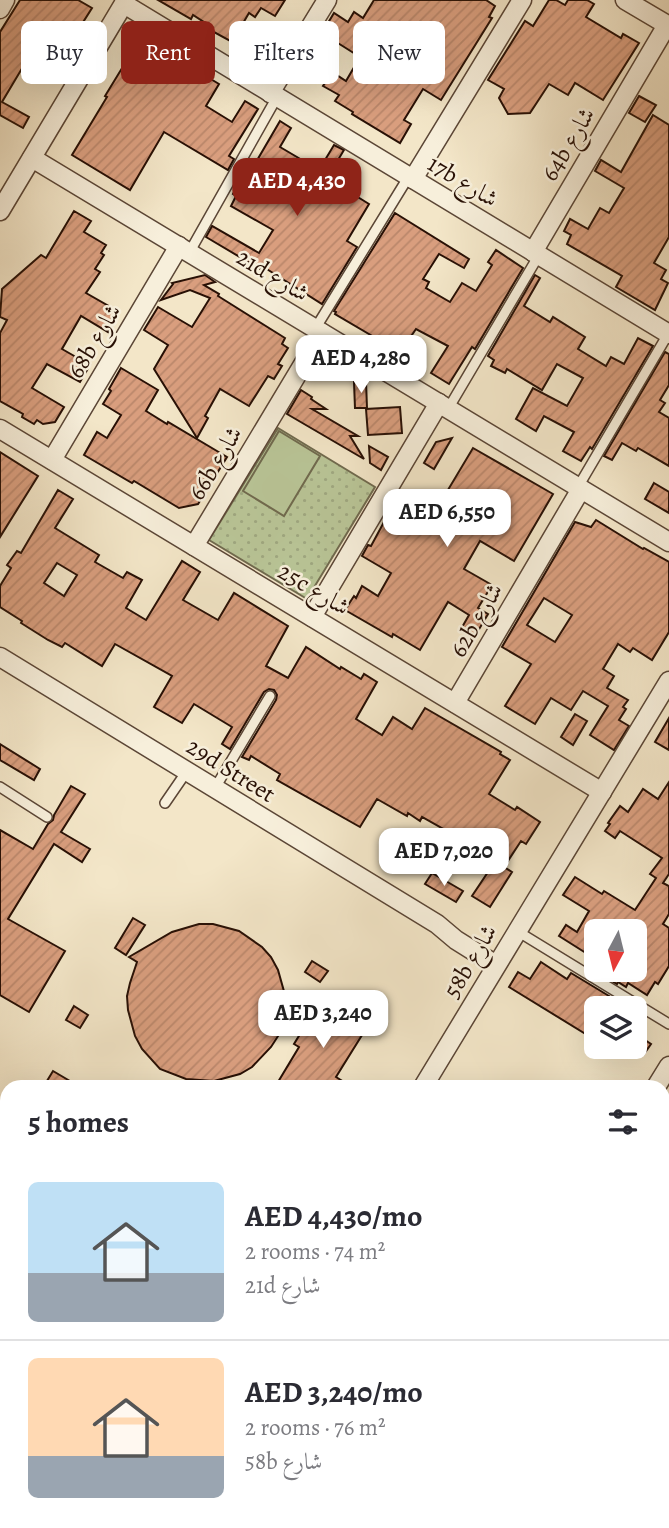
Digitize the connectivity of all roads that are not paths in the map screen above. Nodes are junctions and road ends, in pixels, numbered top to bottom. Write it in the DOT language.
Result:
graph roads {
  1 [pos="5,0"];
  2 [pos="327,0"];
  3 [pos="522,0"];
  4 [pos="625,0"];
  5 [pos="125,2"];
  6 [pos="0,9"];
  7 [pos="668,26"];
  8 [pos="274,95"];
  9 [pos="32,158"];
  10 [pos="411,178"];
  11 [pos="0,211"];
  12 [pos="184,250"];
  13 [pos="536,253"];
  14 [pos="319,331"];
  15 [pos="669,334"];
  16 [pos="444,406"];
  17 [pos="0,429"];
  18 [pos="52,460"];
  19 [pos="580,488"];
  20 [pos="669,542"];
  21 [pos="194,545"];
  22 [pos="313,617"];
  23 [pos="0,657"];
  24 [pos="669,681"];
  25 [pos="270,696"];
  26 [pos="455,703"];
  27 [pos="187,771"];
  28 [pos="0,787"];
  29 [pos="215,789"];
  30 [pos="602,792"];
  31 [pos="165,803"];
  32 [pos="47,817"];
  33 [pos="517,931"];
  34 [pos="499,960"];
  35 [pos="669,1024"];
  36 [pos="427,1080"];
  1 -- 6 [label="street"];
  2 -- 8 [label="street"];
  3 -- 10 [label="street"];
  4 -- 7 [label="street"];
  5 -- 8 [label="street, 17b شارع"];
  5 -- 9 [label="street"];
  7 -- 13 [label="street, 64b شارع"];
  8 -- 10 [label="street, 17b شارع"];
  8 -- 12 [label="lane"];
  9 -- 11 [label="street"];
  9 -- 12 [label="street, 21d شارع"];
  10 -- 13 [label="street, 17b شارع"];
  10 -- 14 [label="lane"];
  12 -- 14 [label="street, 21d شارع"];
  12 -- 18 [label="street, 68b شارع"];
  13 -- 15 [label="street, 17b شارع"];
  13 -- 16 [label="lane"];
  14 -- 16 [label="street, 21d شارع"];
  14 -- 21 [label="street, 66b شارع"];
  15 -- 19 [label="lane"];
  16 -- 19 [label="street, 21d شارع"];
  16 -- 22 [label="street"];
  17 -- 18 [label="street, 25c شارع"];
  18 -- 21 [label="street, 25c شارع"];
  19 -- 20 [label="street, 21d شارع"];
  19 -- 26 [label="street, 62b شارع"];
  21 -- 22 [label="street, 25c شارع"];
  22 -- 26 [label="street, 25c شارع"];
  23 -- 27 [label="street, 29d Street"];
  24 -- 30 [label="street, 58b شارع"];
  25 -- 29 [label="lane"];
  26 -- 30 [label="street, 25c شارع"];
  27 -- 29 [label="street, 29d Street"];
  27 -- 31 [label="lane"];
  28 -- 32 [label="lane"];
  29 -- 34 [label="street, 29d Street"];
  30 -- 33 [label="street, 58b شارع"];
  33 -- 34 [label="street, 58b شارع"];
  33 -- 35 [label="lane"];
  34 -- 36 [label="street, 58b شارع"];
}
